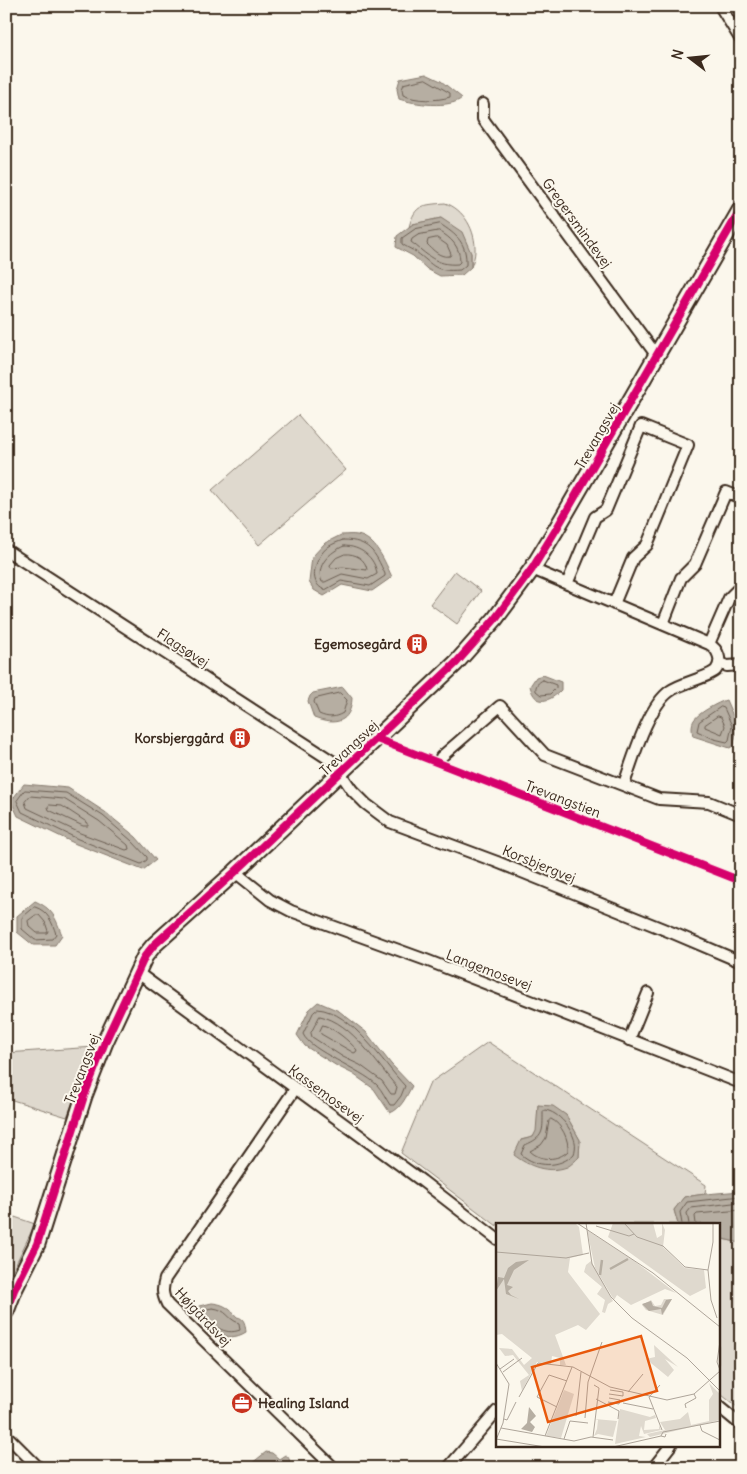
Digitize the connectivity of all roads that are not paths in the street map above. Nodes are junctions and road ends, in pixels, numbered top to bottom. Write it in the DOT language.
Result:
graph roads {
  1 [pos="720,6"];
  2 [pos="741,40"];
  3 [pos="483,104"];
  4 [pos="741,209"];
  5 [pos="657,356"];
  6 [pos="741,498"];
  7 [pos="6,550"];
  8 [pos="532,569"];
  9 [pos="567,584"];
  10 [pos="741,586"];
  11 [pos="614,604"];
  12 [pos="663,624"];
  13 [pos="709,644"];
  14 [pos="719,663"];
  15 [pos="741,665"];
  16 [pos="441,757"];
  17 [pos="340,774"];
  18 [pos="624,784"];
  19 [pos="741,815"];
  20 [pos="235,872"];
  21 [pos="741,962"];
  22 [pos="138,973"];
  23 [pos="648,993"];
  24 [pos="629,1040"];
  25 [pos="741,1083"];
  26 [pos="295,1089"];
  27 [pos="496,1238"];
  28 [pos="6,1311"];
  29 [pos="720,1408"];
  30 [pos="496,1412"];
  31 [pos="741,1425"];
  32 [pos="6,1435"];
  33 [pos="670,1446"];
  34 [pos="39,1468"];
  35 [pos="334,1468"];
  36 [pos="448,1468"];
  37 [pos="653,1468"];
  1 -- 2 [label="street"];
  3 -- 5 [label="street, Gregersmindevej"];
  4 -- 5 [label="street, Trevangsvej"];
  5 -- 8 [label="street, Trevangsvej"];
  6 -- 12 [label="street"];
  7 -- 17 [label="street, Flagsøvej"];
  8 -- 9 [label="street"];
  8 -- 17 [label="street, Trevangsvej"];
  9 -- 11 [label="street"];
  9 -- 11 [label="street"];
  10 -- 13 [label="street"];
  11 -- 12 [label="street"];
  12 -- 13 [label="street"];
  13 -- 14 [label="street"];
  14 -- 15 [label="street"];
  14 -- 18 [label="street"];
  16 -- 18 [label="street"];
  17 -- 20 [label="street, Trevangsvej"];
  17 -- 21 [label="street, Korsbjergvej"];
  18 -- 19 [label="street"];
  20 -- 22 [label="street, Trevangsvej"];
  20 -- 24 [label="street, Langemosevej"];
  22 -- 26 [label="street, Kassemosevej"];
  22 -- 28 [label="street, Trevangsvej"];
  23 -- 24 [label="street"];
  24 -- 25 [label="street, Langemosevej"];
  26 -- 27 [label="street, Kassemosevej"];
  26 -- 35 [label="street, Højgårdsvej"];
  29 -- 31 [label="street"];
  30 -- 36 [label="street"];
  32 -- 34 [label="street"];
  33 -- 37 [label="street"];
}
